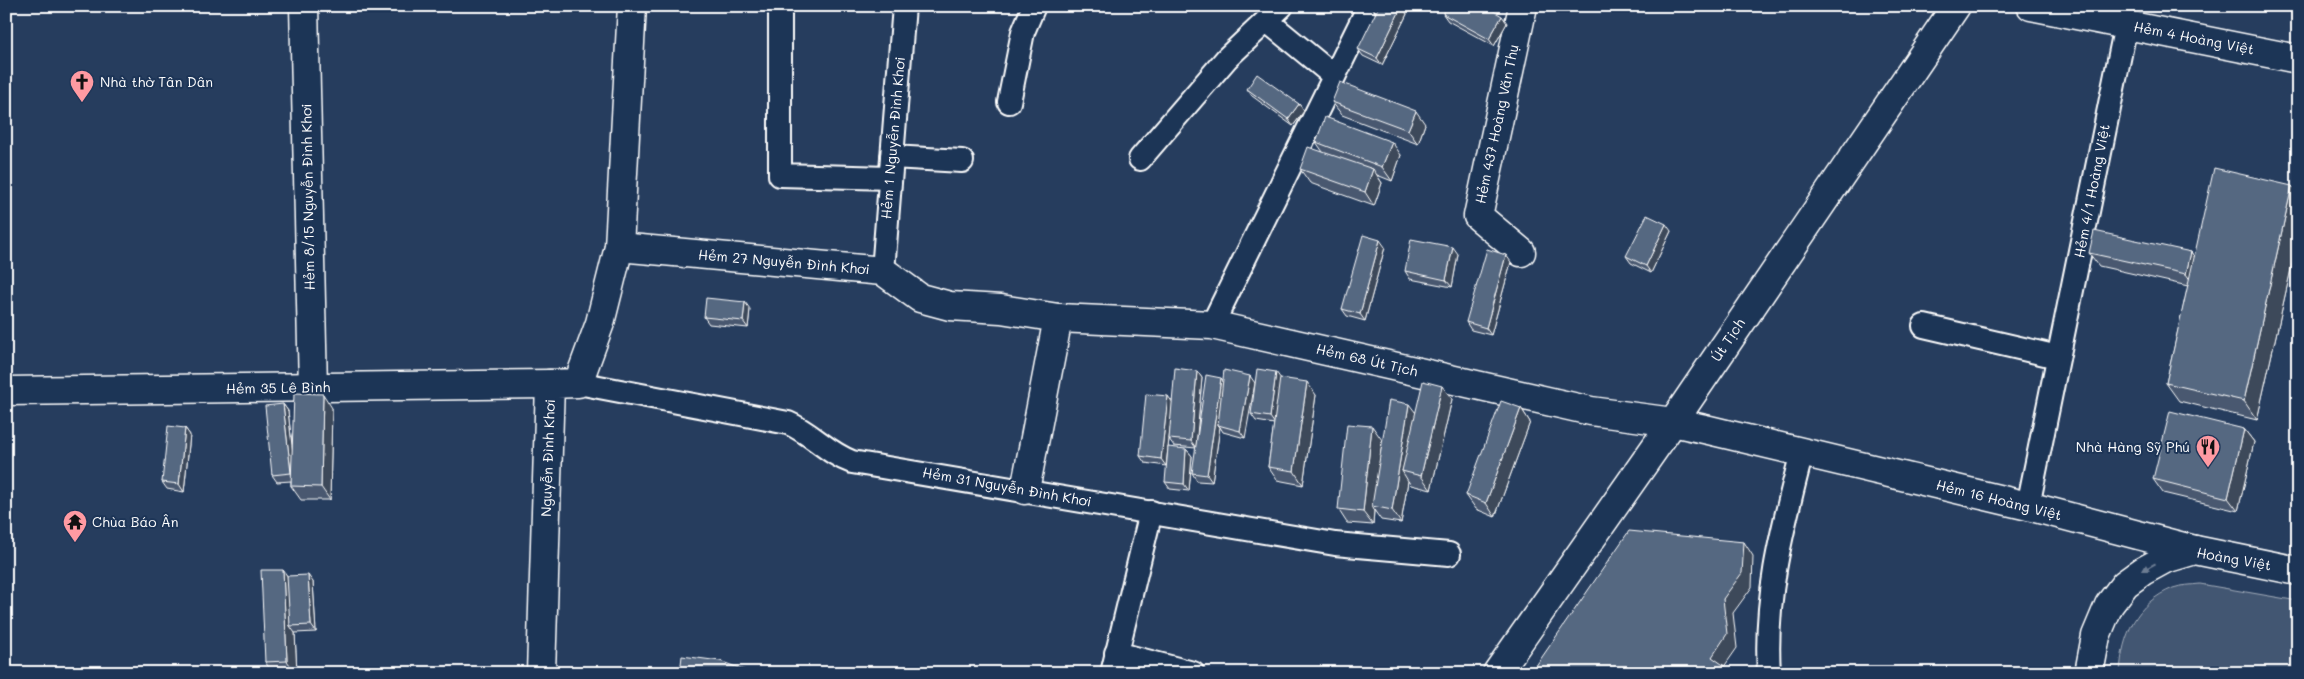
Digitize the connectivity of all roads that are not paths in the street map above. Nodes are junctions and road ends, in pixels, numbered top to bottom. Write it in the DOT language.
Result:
graph roads {
  1 [pos="304,6"];
  2 [pos="632,6"];
  3 [pos="780,6"];
  4 [pos="904,6"];
  5 [pos="1034,6"];
  6 [pos="1523,6"];
  7 [pos="1956,6"];
  8 [pos="2031,6"];
  9 [pos="1274,14"];
  10 [pos="1364,16"];
  11 [pos="2126,25"];
  12 [pos="2298,59"];
  13 [pos="1334,76"];
  14 [pos="1009,102"];
  15 [pos="1140,159"];
  16 [pos="962,162"];
  17 [pos="891,168"];
  18 [pos="618,246"];
  19 [pos="1521,252"];
  20 [pos="883,271"];
  21 [pos="1058,318"];
  22 [pos="1212,325"];
  23 [pos="1924,326"];
  24 [pos="2058,357"];
  25 [pos="550,384"];
  26 [pos="578,384"];
  27 [pos="312,387"];
  28 [pos="6,391"];
  29 [pos="1673,422"];
  30 [pos="1802,452"];
  31 [pos="1025,490"];
  32 [pos="2028,506"];
  33 [pos="1151,512"];
  34 [pos="2195,550"];
  35 [pos="1449,554"];
  36 [pos="2298,571"];
  37 [pos="1114,663"];
  38 [pos="541,673"];
  39 [pos="1193,673"];
  40 [pos="1497,673"];
  41 [pos="1769,673"];
  42 [pos="2089,673"];
  1 -- 27 [label="street, Hẻm 8/15 Nguyễn Đình Khơi"];
  2 -- 18 [label="street"];
  3 -- 17 [label="lane"];
  4 -- 17 [label="lane, Hẻm 1 Nguyễn Đình Khơi"];
  5 -- 14 [label="lane"];
  6 -- 19 [label="street, Hẻm 437 Hoàng Văn Thụ"];
  7 -- 29 [label="street, Út Tịch"];
  8 -- 11 [label="street, Hẻm 4 Hoàng Việt"];
  9 -- 13 [label="lane"];
  9 -- 15 [label="lane"];
  10 -- 13 [label="lane"];
  11 -- 12 [label="street, Hẻm 4 Hoàng Việt"];
  11 -- 24 [label="lane, Hẻm 4/1 Hoàng Việt"];
  13 -- 22 [label="lane"];
  16 -- 17 [label="lane"];
  17 -- 20 [label="lane, Hẻm 1 Nguyễn Đình Khơi"];
  18 -- 20 [label="street, Hẻm 27 Nguyễn Đình Khơi"];
  18 -- 26 [label="street"];
  20 -- 21 [label="street, Hẻm 27 Nguyễn Đình Khơi"];
  21 -- 22 [label="street, Hẻm 68 Út Tịch"];
  21 -- 31 [label="street"];
  22 -- 29 [label="street, Hẻm 68 Út Tịch"];
  23 -- 24 [label="lane"];
  24 -- 32 [label="lane, Hẻm 4/1 Hoàng Việt"];
  25 -- 26 [label="street, Nguyễn Đình Khơi"];
  25 -- 27 [label="street, Hẻm 35 Lê Bình"];
  25 -- 38 [label="street, Nguyễn Đình Khơi"];
  26 -- 31 [label="lane, Hẻm 31 Nguyễn Đình Khơi"];
  27 -- 28 [label="street, Hẻm 35 Lê Bình"];
  29 -- 30 [label="street, Hẻm 16 Hoàng Việt"];
  29 -- 40 [label="street, Út Tịch"];
  30 -- 32 [label="street, Hẻm 16 Hoàng Việt"];
  30 -- 41 [label="lane"];
  31 -- 33 [label="lane, Hẻm 31 Nguyễn Đình Khơi"];
  32 -- 34 [label="street, Hẻm 16 Hoàng Việt"];
  33 -- 35 [label="lane, Hẻm 31 Nguyễn Đình Khơi"];
  33 -- 37 [label="lane"];
  34 -- 36 [label="street, Hoàng Việt"];
  34 -- 42 [label="street, Hoàng Việt, one-way"];
  37 -- 39 [label="lane"];
}
